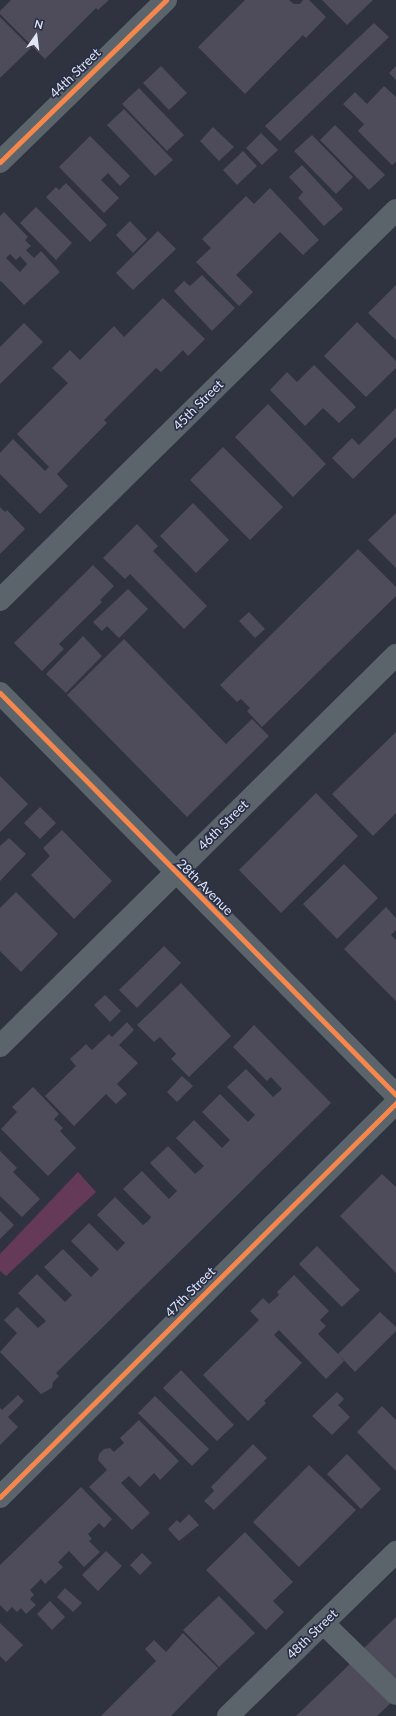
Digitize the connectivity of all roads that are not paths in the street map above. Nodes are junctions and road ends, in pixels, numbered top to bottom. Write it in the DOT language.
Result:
graph roads {
  1 [pos="166,0"];
  2 [pos="0,162"];
  3 [pos="396,210"];
  4 [pos="0,600"];
  5 [pos="396,654"];
  6 [pos="0,693"];
  7 [pos="176,872"];
  8 [pos="0,1046"];
  9 [pos="396,1095"];
  10 [pos="396,1103"];
  11 [pos="0,1498"];
  12 [pos="396,1552"];
  13 [pos="323,1623"];
  14 [pos="396,1694"];
  15 [pos="228,1716"];
  1 -- 2 [label="street, 44th Street"];
  3 -- 4 [label="street, 45th Street"];
  5 -- 7 [label="street, 46th Street"];
  6 -- 7 [label="street, 28th Avenue"];
  7 -- 8 [label="street, 46th Street"];
  7 -- 9 [label="street, 28th Avenue"];
  10 -- 11 [label="street, 47th Street"];
  12 -- 13 [label="street, 48th Street"];
  13 -- 14 [label="street"];
  13 -- 15 [label="street, 48th Street"];
}
